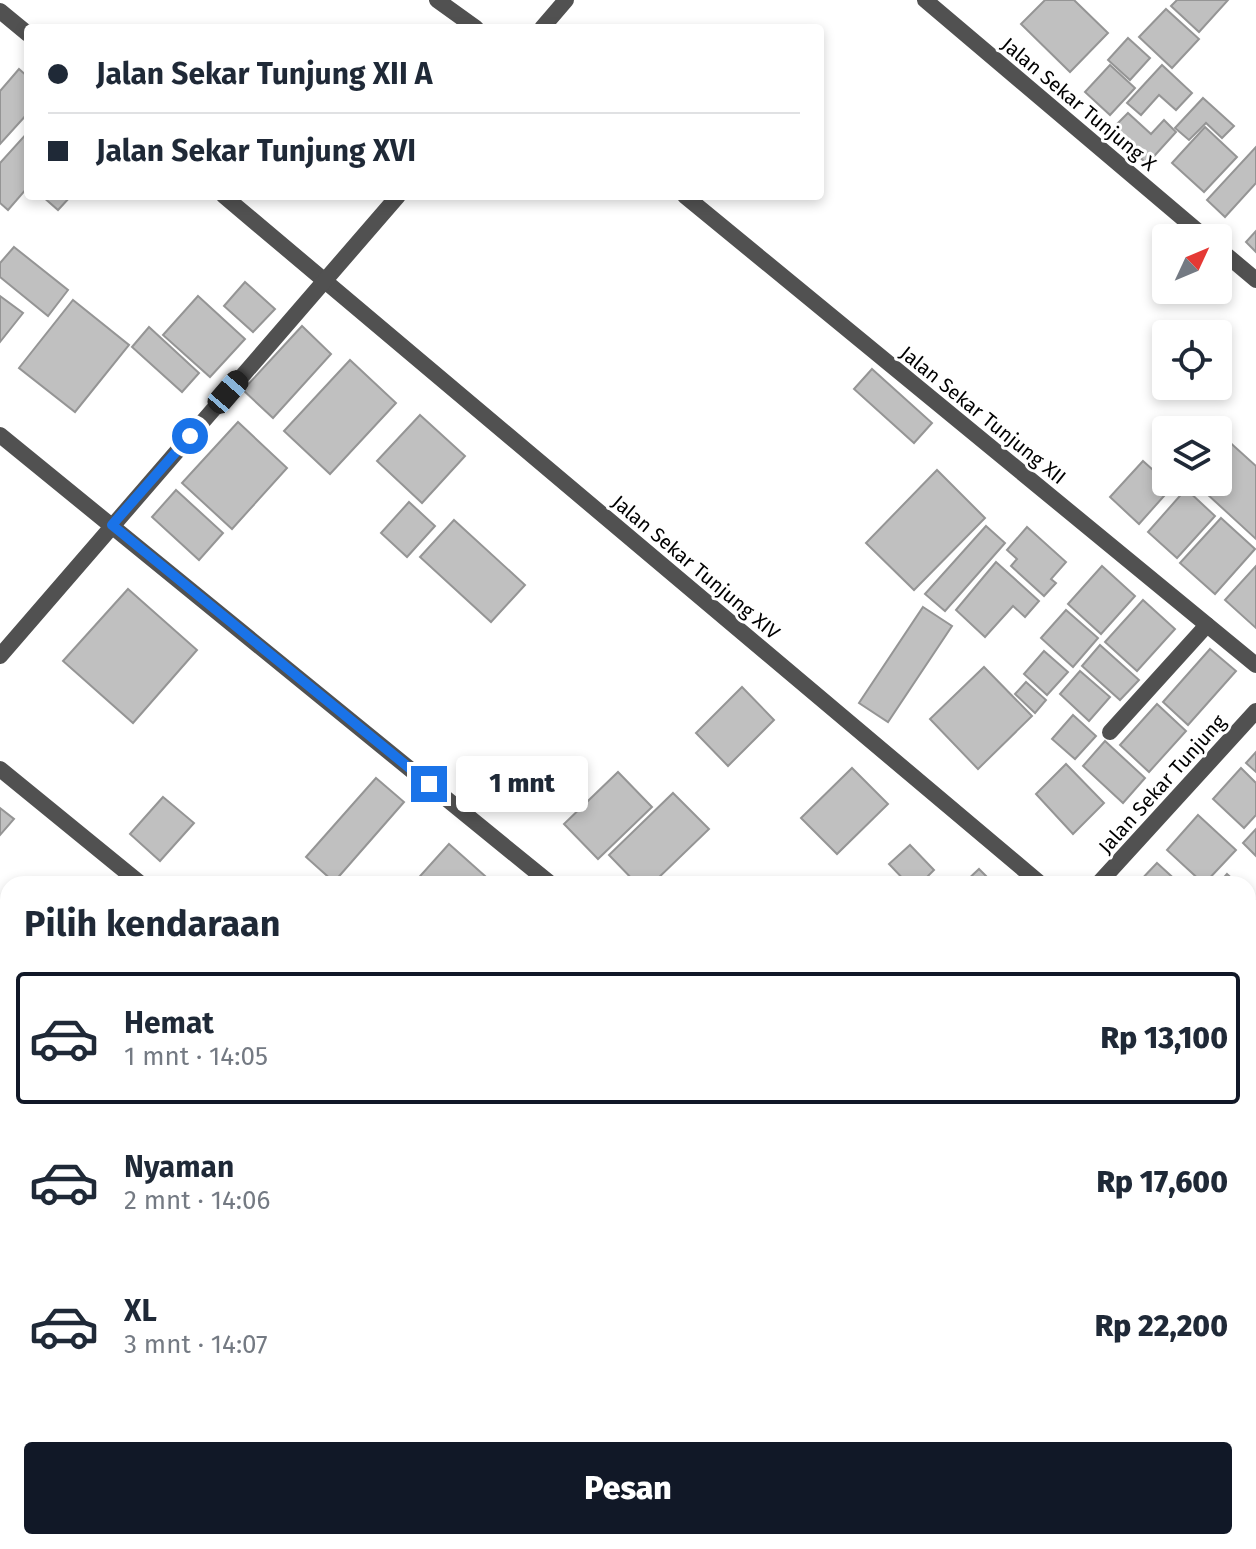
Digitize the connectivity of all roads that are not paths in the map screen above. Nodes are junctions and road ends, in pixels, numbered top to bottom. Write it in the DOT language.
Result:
graph roads {
  1 [pos="437,0"];
  2 [pos="566,0"];
  3 [pos="925,0"];
  4 [pos="0,11"];
  5 [pos="470,24"];
  6 [pos="545,24"];
  7 [pos="24,31"];
  8 [pos="229,200"];
  9 [pos="395,200"];
  10 [pos="690,200"];
  11 [pos="1189,224"];
  12 [pos="1232,260"];
  13 [pos="326,280"];
  14 [pos="1256,280"];
  15 [pos="0,435"];
  16 [pos="112,525"];
  17 [pos="1207,625"];
  18 [pos="0,656"];
  19 [pos="1256,665"];
  20 [pos="1256,711"];
  21 [pos="1110,732"];
  22 [pos="0,769"];
  23 [pos="131,876"];
  24 [pos="541,876"];
  25 [pos="1032,876"];
  26 [pos="1105,876"];
  1 -- 5 [label="street"];
  2 -- 6 [label="street"];
  3 -- 11 [label="street, Jalan Sekar Tunjung X"];
  4 -- 7 [label="street"];
  8 -- 13 [label="street, Jalan Sekar Tunjung XIV"];
  9 -- 13 [label="street"];
  10 -- 17 [label="street, Jalan Sekar Tunjung XII"];
  12 -- 14 [label="street"];
  13 -- 16 [label="street"];
  13 -- 25 [label="street, Jalan Sekar Tunjung XIV"];
  15 -- 16 [label="street"];
  16 -- 18 [label="street"];
  16 -- 24 [label="street"];
  17 -- 19 [label="street, Jalan Sekar Tunjung XII"];
  17 -- 21 [label="street"];
  20 -- 26 [label="street, Jalan Sekar Tunjung"];
  22 -- 23 [label="street"];
}
